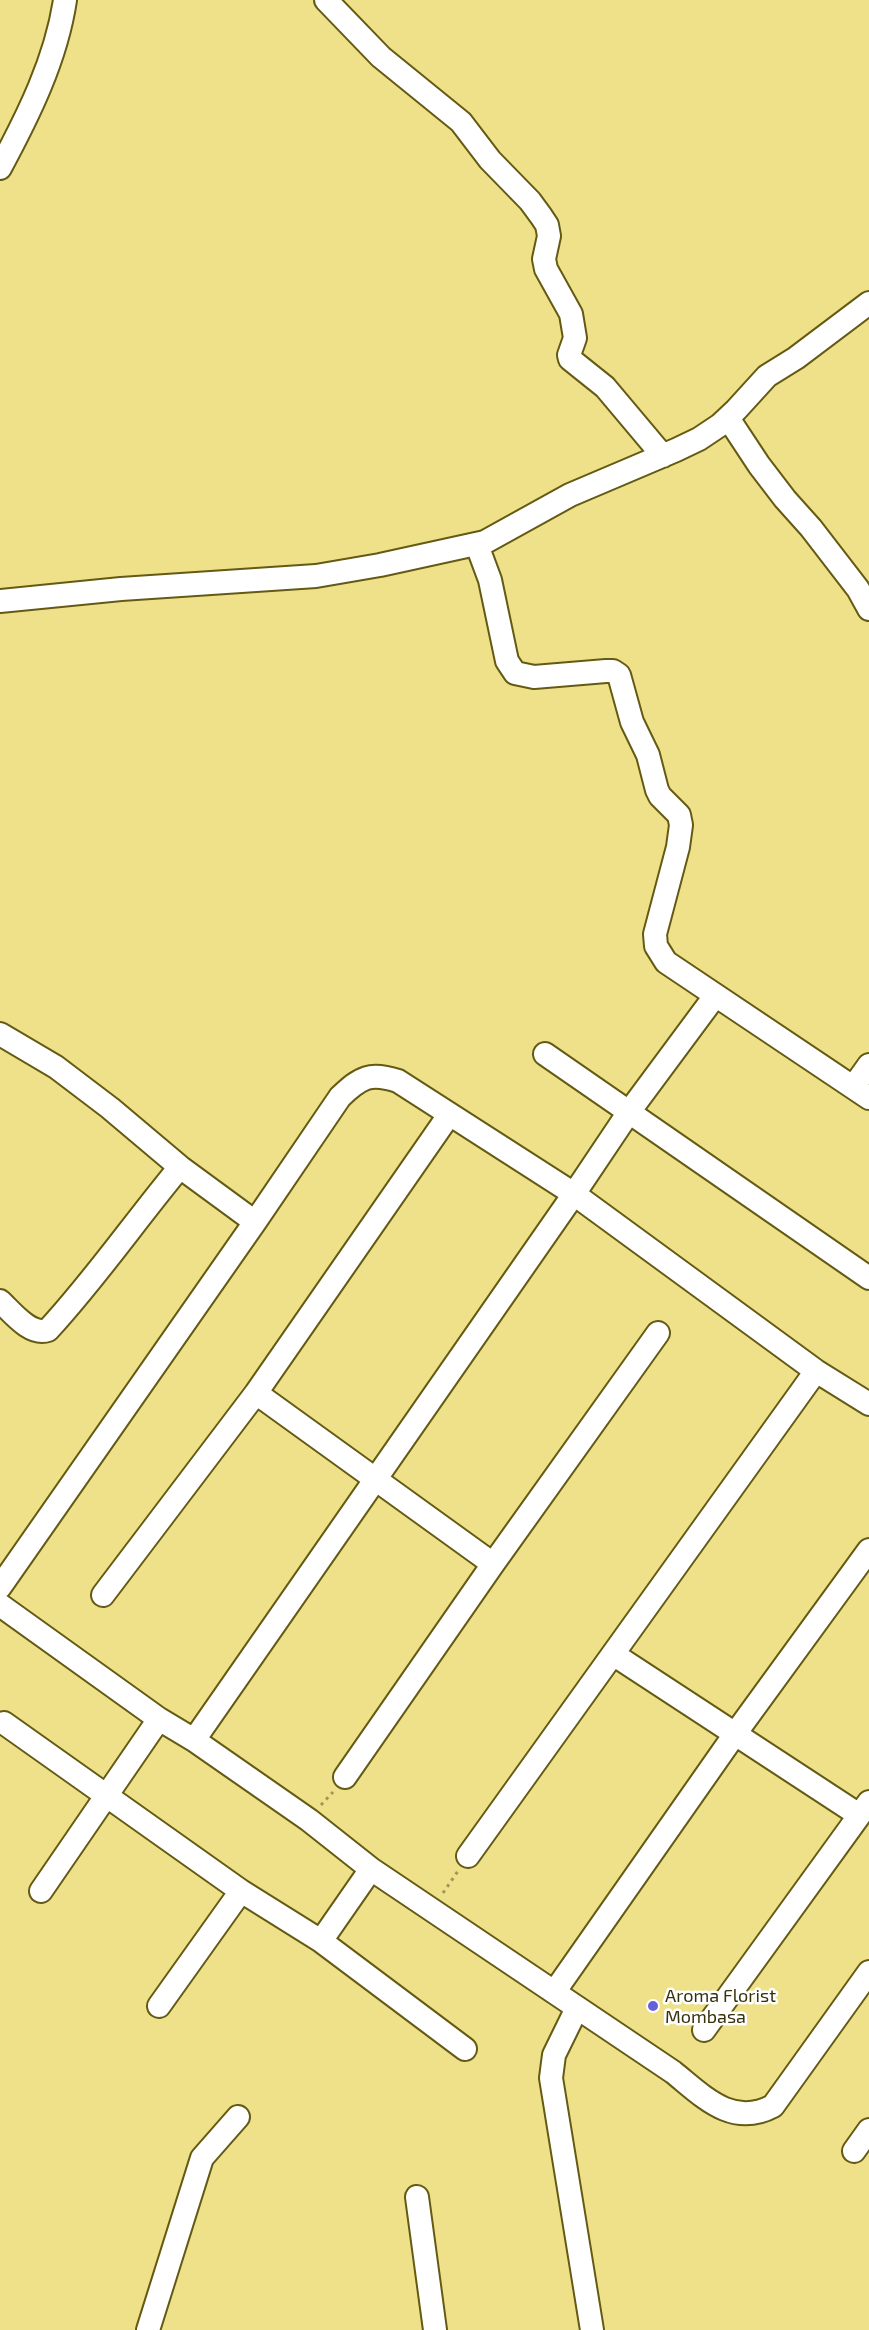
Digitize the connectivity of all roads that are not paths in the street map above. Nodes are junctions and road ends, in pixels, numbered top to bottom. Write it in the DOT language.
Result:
graph roads {
  1 [pos="65,0"];
  2 [pos="326,0"];
  3 [pos="0,168"];
  4 [pos="869,303"];
  5 [pos="728,418"];
  6 [pos="663,456"];
  7 [pos="477,545"];
  8 [pos="0,600"];
  9 [pos="869,609"];
  10 [pos="715,996"];
  11 [pos="0,1034"];
  12 [pos="545,1054"];
  13 [pos="869,1065"];
  14 [pos="861,1092"];
  15 [pos="629,1112"];
  16 [pos="449,1115"];
  17 [pos="180,1167"];
  18 [pos="574,1194"];
  19 [pos="255,1222"];
  20 [pos="869,1278"];
  21 [pos="0,1301"];
  22 [pos="658,1333"];
  23 [pos="816,1371"];
  24 [pos="256,1393"];
  25 [pos="869,1404"];
  26 [pos="375,1481"];
  27 [pos="869,1550"];
  28 [pos="493,1564"];
  29 [pos="0,1587"];
  30 [pos="103,1595"];
  31 [pos="0,1605"];
  32 [pos="613,1654"];
  33 [pos="159,1719"];
  34 [pos="4,1724"];
  35 [pos="735,1734"];
  36 [pos="194,1740"];
  37 [pos="345,1777"];
  38 [pos="106,1797"];
  39 [pos="864,1809"];
  40 [pos="468,1856"];
  41 [pos="371,1869"];
  42 [pos="41,1891"];
  43 [pos="241,1891"];
  44 [pos="321,1941"];
  45 [pos="869,1972"];
  46 [pos="555,1991"];
  47 [pos="159,2006"];
  48 [pos="577,2008"];
  49 [pos="704,2030"];
  50 [pos="465,2049"];
  51 [pos="238,2117"];
  52 [pos="869,2130"];
  53 [pos="854,2151"];
  54 [pos="417,2197"];
  55 [pos="148,2330"];
  56 [pos="435,2330"];
  57 [pos="592,2330"];
  1 -- 3 [label="street"];
  2 -- 6 [label="street"];
  4 -- 5 [label="street"];
  5 -- 6 [label="street"];
  5 -- 9 [label="street"];
  6 -- 7 [label="street"];
  7 -- 8 [label="street"];
  7 -- 10 [label="street"];
  10 -- 14 [label="street"];
  10 -- 15 [label="street"];
  11 -- 17 [label="street"];
  12 -- 15 [label="street"];
  13 -- 14 [label="street"];
  15 -- 18 [label="street"];
  15 -- 20 [label="street"];
  16 -- 18 [label="street"];
  16 -- 19 [label="street"];
  16 -- 24 [label="street"];
  17 -- 19 [label="street"];
  17 -- 21 [label="street"];
  18 -- 23 [label="street"];
  18 -- 26 [label="street"];
  19 -- 29 [label="street"];
  22 -- 28 [label="street"];
  23 -- 25 [label="street"];
  23 -- 32 [label="street"];
  24 -- 26 [label="street"];
  24 -- 30 [label="street"];
  26 -- 28 [label="street"];
  26 -- 36 [label="street"];
  27 -- 35 [label="street"];
  28 -- 37 [label="street"];
  31 -- 33 [label="street"];
  32 -- 35 [label="street"];
  32 -- 40 [label="street"];
  33 -- 36 [label="street"];
  33 -- 38 [label="street"];
  34 -- 38 [label="street"];
  35 -- 39 [label="street"];
  35 -- 46 [label="street"];
  36 -- 41 [label="street"];
  38 -- 42 [label="street"];
  38 -- 43 [label="street"];
  39 -- 49 [label="street"];
  41 -- 44 [label="street"];
  41 -- 46 [label="street"];
  43 -- 44 [label="street"];
  43 -- 47 [label="street"];
  44 -- 50 [label="street"];
  45 -- 48 [label="street"];
  46 -- 48 [label="street"];
  48 -- 57 [label="street"];
  51 -- 55 [label="street"];
  52 -- 53 [label="street"];
  54 -- 56 [label="street"];
}
